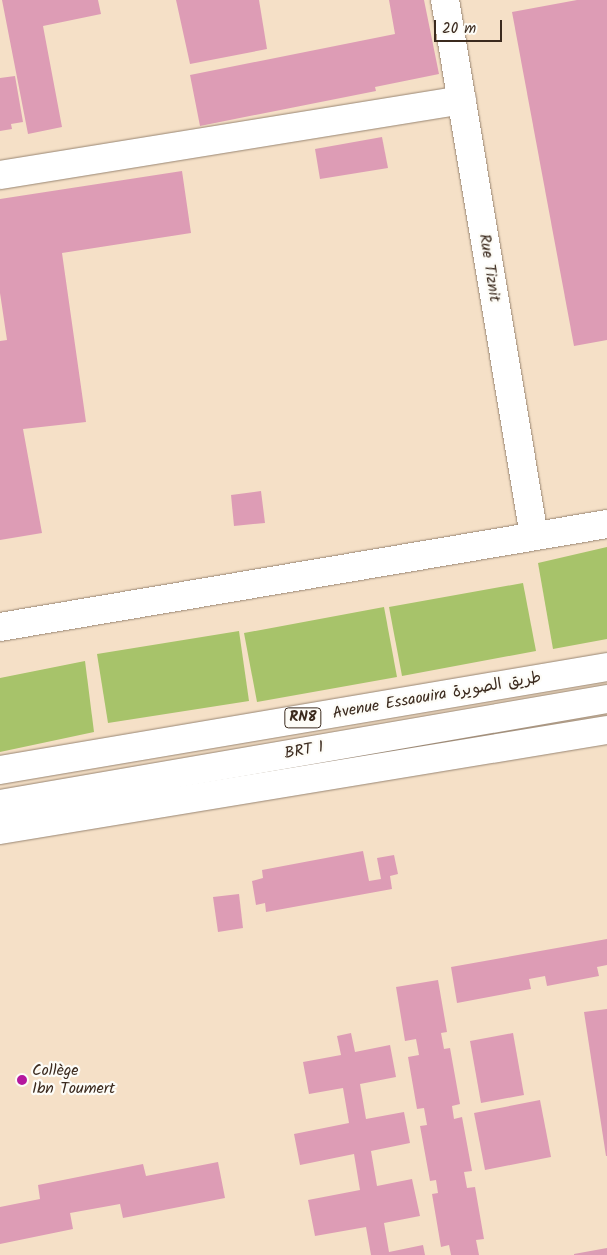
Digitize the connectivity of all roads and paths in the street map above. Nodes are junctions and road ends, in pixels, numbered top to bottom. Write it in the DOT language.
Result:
graph roads {
  1 [pos="445,0"];
  2 [pos="462,100"];
  3 [pos="0,175"];
  4 [pos="607,524"];
  5 [pos="534,536"];
  6 [pos="0,627"];
  7 [pos="607,667"];
  8 [pos="607,699"];
  9 [pos="607,730"];
  10 [pos="0,770"];
  11 [pos="0,804"];
  12 [pos="0,830"];
  1 -- 2 [label="street, Rue Tiznit"];
  2 -- 3 [label="street"];
  2 -- 5 [label="street, Rue Tiznit"];
  4 -- 5 [label="street"];
  5 -- 6 [label="street"];
  7 -- 10 [label="street, Avenue Essaouira طريق الصويرة / RN8"];
  8 -- 11 [label="street, BRT 1"];
  9 -- 12 [label="street"];
}
